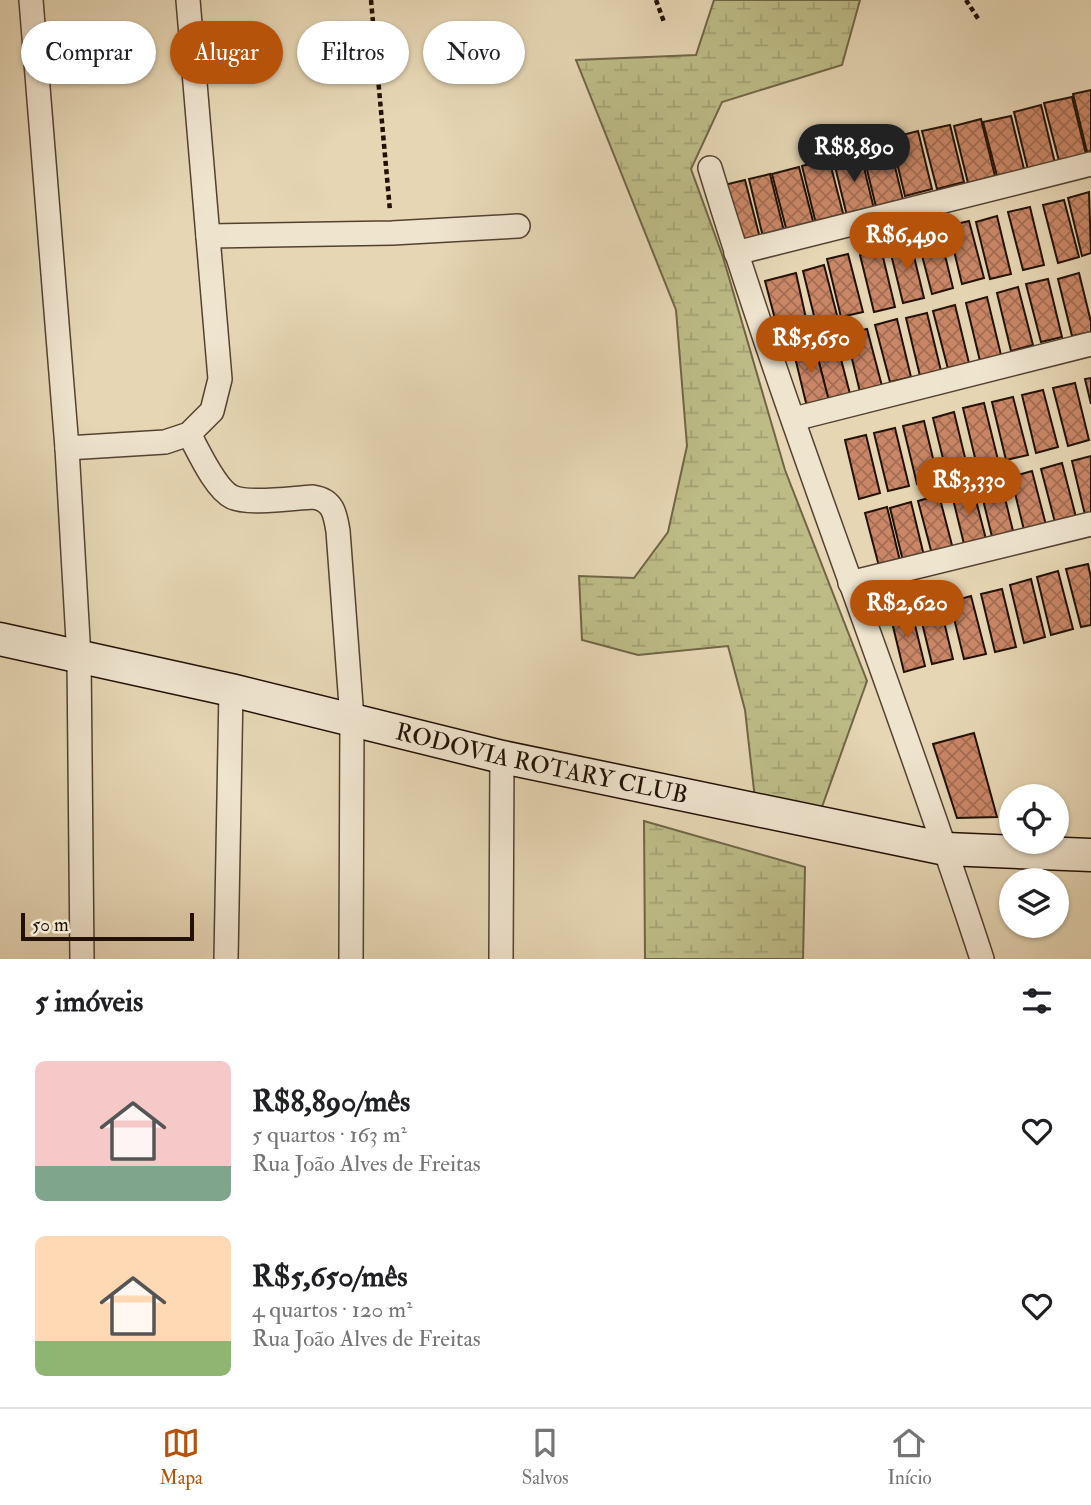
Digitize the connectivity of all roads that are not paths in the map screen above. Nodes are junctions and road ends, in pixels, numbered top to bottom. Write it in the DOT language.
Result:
graph roads {
  1 [pos="31,0"];
  2 [pos="188,0"];
  3 [pos="1091,164"];
  4 [pos="710,168"];
  5 [pos="518,226"];
  6 [pos="208,236"];
  7 [pos="736,253"];
  8 [pos="1091,344"];
  9 [pos="794,419"];
  10 [pos="188,434"];
  11 [pos="67,448"];
  12 [pos="1091,524"];
  13 [pos="850,583"];
  14 [pos="0,639"];
  15 [pos="79,658"];
  16 [pos="231,690"];
  17 [pos="352,719"];
  18 [pos="502,757"];
  19 [pos="946,849"];
  20 [pos="1091,855"];
  21 [pos="82,959"];
  22 [pos="226,959"];
  23 [pos="351,959"];
  24 [pos="501,959"];
  25 [pos="982,959"];
  1 -- 11 [label="street"];
  2 -- 6 [label="street"];
  3 -- 7 [label="street"];
  4 -- 7 [label="street"];
  5 -- 6 [label="street"];
  6 -- 10 [label="street"];
  7 -- 9 [label="street"];
  8 -- 9 [label="street"];
  9 -- 13 [label="street"];
  10 -- 11 [label="street"];
  10 -- 17 [label="street"];
  11 -- 15 [label="street"];
  12 -- 13 [label="street"];
  13 -- 19 [label="street"];
  14 -- 15 [label="main road, RODOVIA ROTARY CLUB"];
  15 -- 16 [label="main road, RODOVIA ROTARY CLUB"];
  15 -- 21 [label="street"];
  16 -- 17 [label="main road, RODOVIA ROTARY CLUB"];
  16 -- 22 [label="street"];
  17 -- 18 [label="main road, RODOVIA ROTARY CLUB"];
  17 -- 23 [label="street"];
  18 -- 19 [label="main road, RODOVIA ROTARY CLUB"];
  18 -- 24 [label="street"];
  19 -- 20 [label="main road, RODOVIA ROTARY CLUB"];
  19 -- 25 [label="street"];
}
